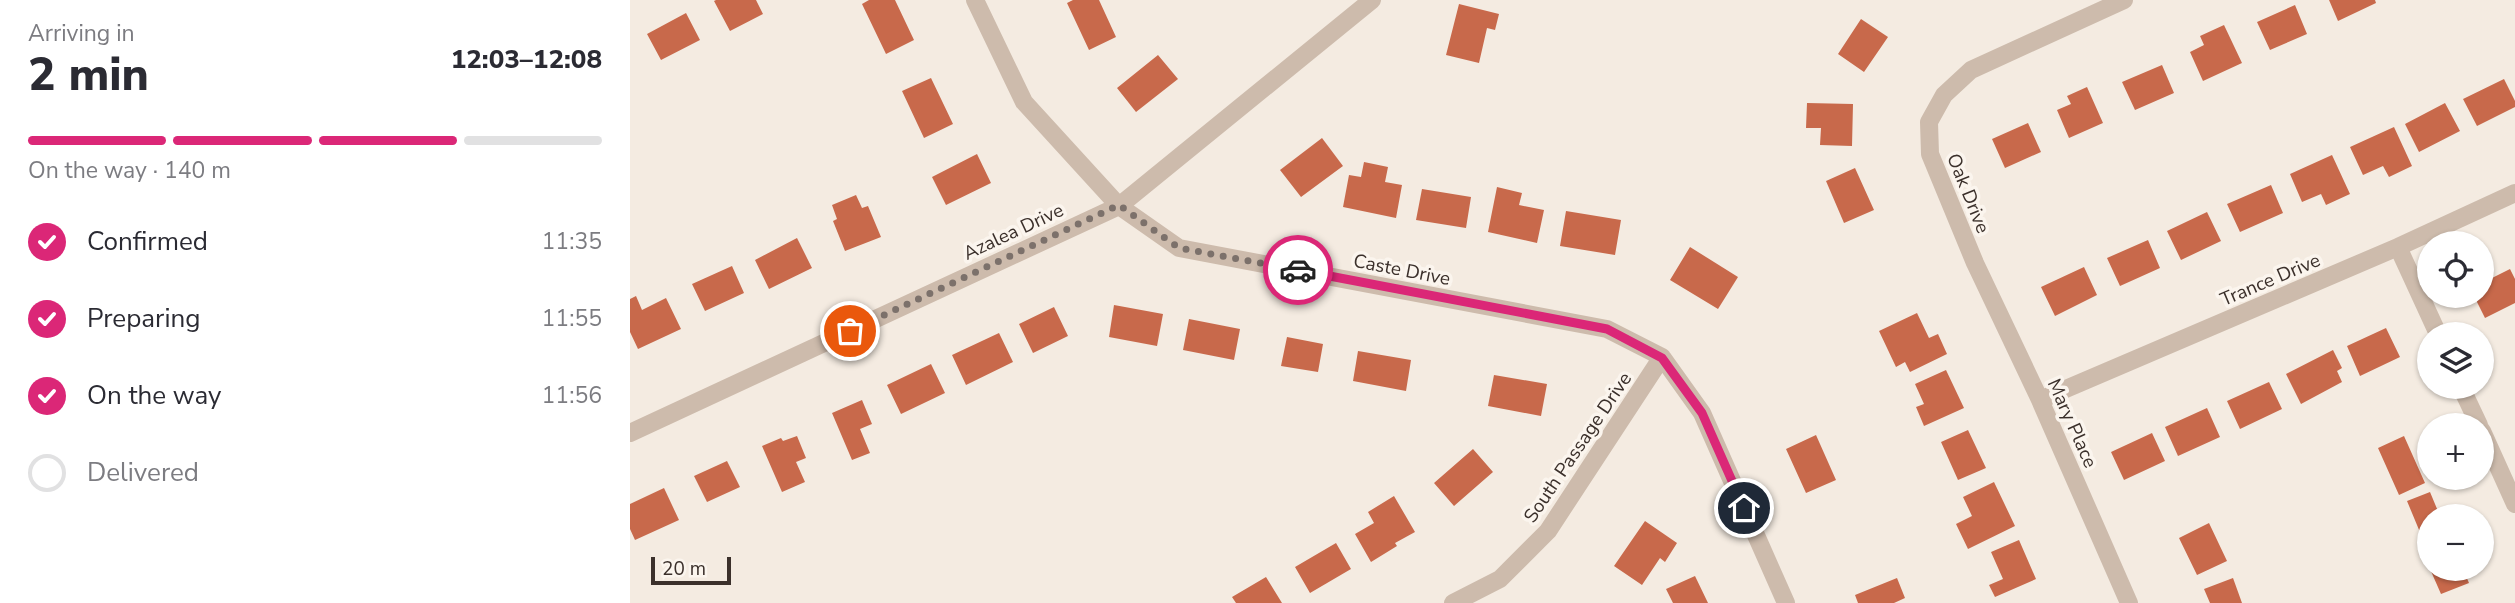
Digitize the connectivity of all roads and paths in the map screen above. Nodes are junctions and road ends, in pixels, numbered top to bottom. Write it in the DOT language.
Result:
graph roads {
  1 [pos="975,0"];
  2 [pos="1372,0"];
  3 [pos="2124,0"];
  4 [pos="2515,193"];
  5 [pos="1119,205"];
  6 [pos="2398,247"];
  7 [pos="1975,263"];
  8 [pos="2432,322"];
  9 [pos="1662,358"];
  10 [pos="2040,400"];
  11 [pos="630,433"];
  12 [pos="2494,458"];
  13 [pos="2515,504"];
  14 [pos="1452,603"];
  15 [pos="1786,603"];
  16 [pos="2129,603"];
  1 -- 5 [label="street, Caste Drive"];
  2 -- 5 [label="street, Azalea Drive"];
  3 -- 7 [label="street, Oak Drive"];
  4 -- 6 [label="street, Trance Drive"];
  5 -- 9 [label="street, Caste Drive"];
  5 -- 11 [label="street, Azalea Drive"];
  6 -- 8 [label="street"];
  6 -- 10 [label="street, Trance Drive"];
  7 -- 10 [label="street, Mary Place"];
  9 -- 14 [label="street, South Passage Drive"];
  9 -- 15 [label="street, Caste Drive"];
  10 -- 16 [label="street, Mary Place"];
  12 -- 13 [label="street"];
}
